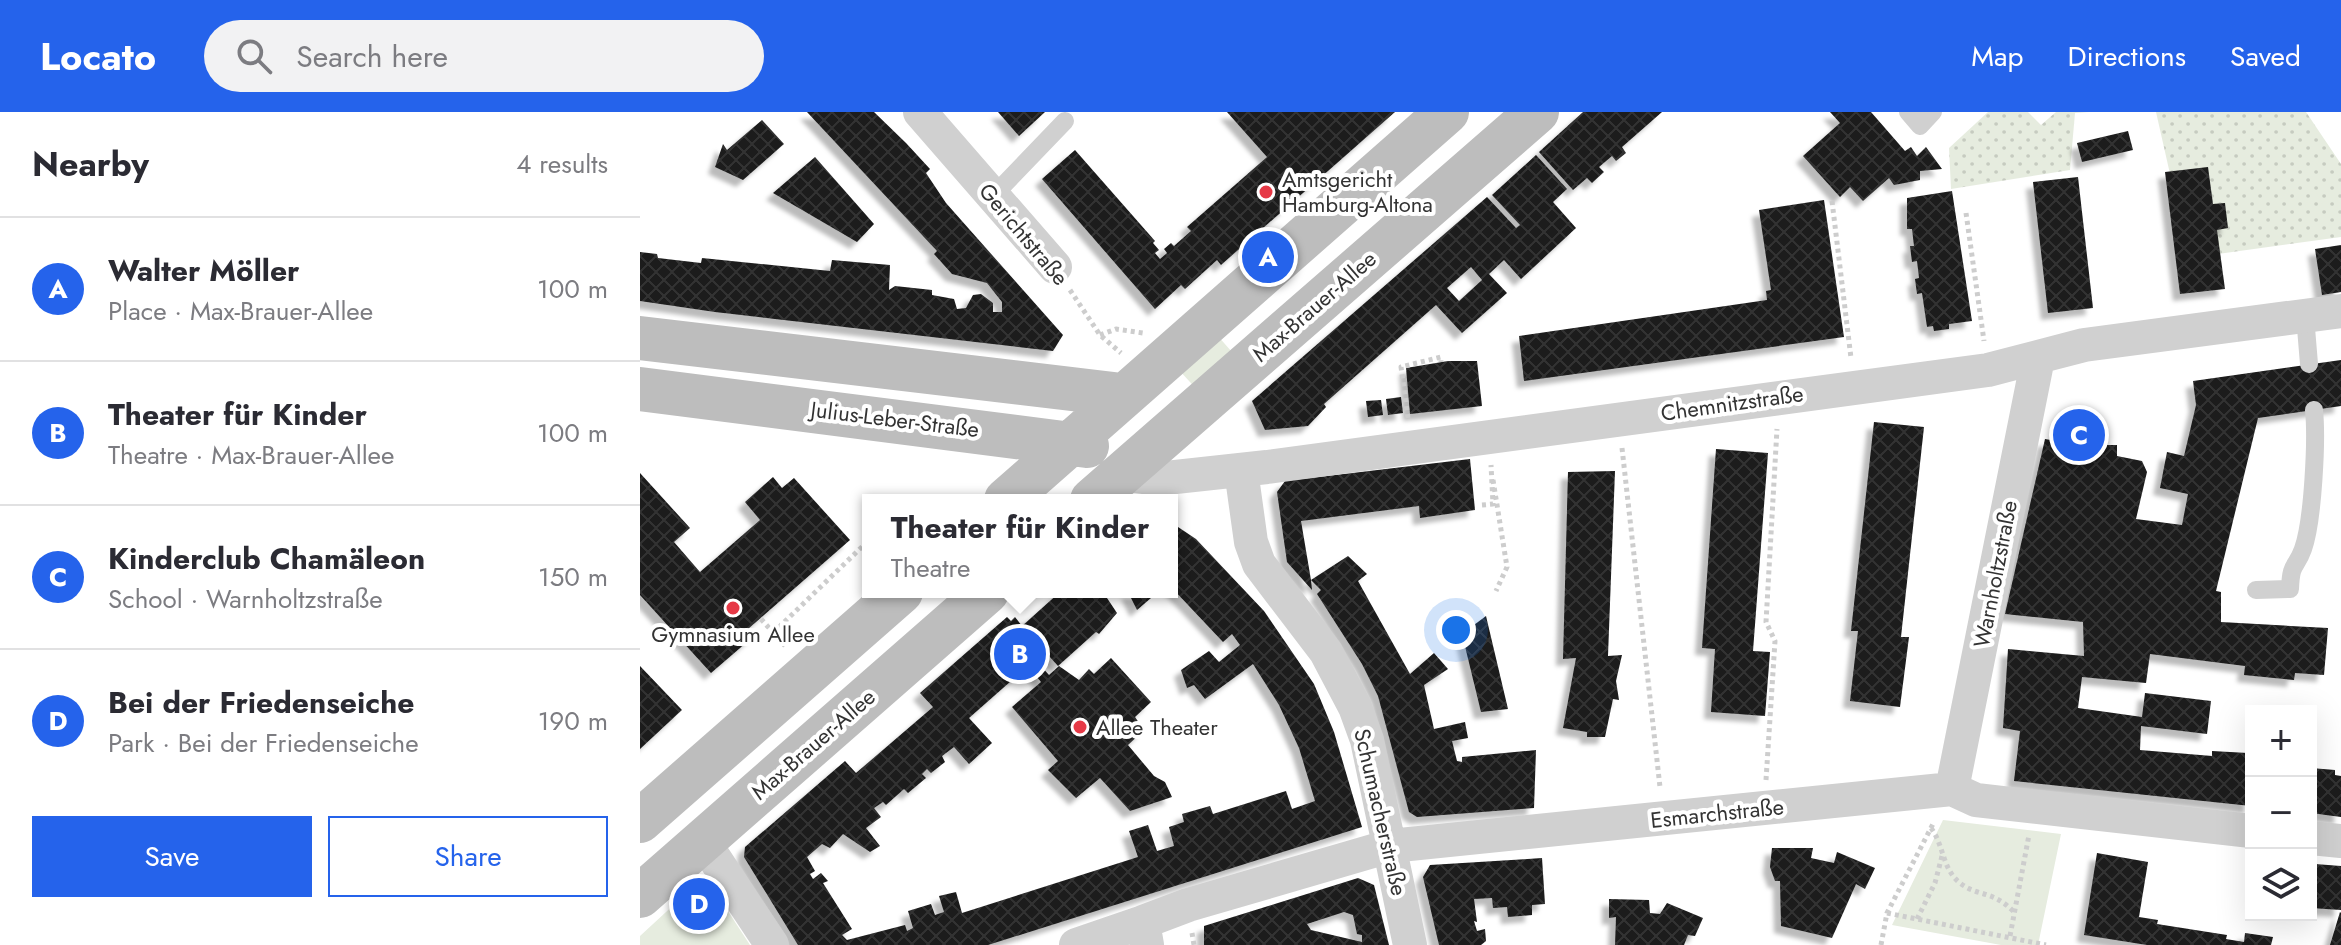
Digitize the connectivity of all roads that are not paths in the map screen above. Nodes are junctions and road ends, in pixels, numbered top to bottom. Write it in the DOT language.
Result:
graph roads {
  1 [pos="920,112"];
  2 [pos="1447,112"];
  3 [pos="1537,112"];
  4 [pos="1908,112"];
  5 [pos="1933,112"];
  6 [pos="1065,121"];
  7 [pos="992,197"];
  8 [pos="1055,267"];
  9 [pos="2341,311"];
  10 [pos="2305,316"];
  11 [pos="640,338"];
  12 [pos="2038,358"];
  13 [pos="2309,364"];
  14 [pos="1124,375"];
  15 [pos="640,389"];
  16 [pos="2314,410"];
  17 [pos="1068,444"];
  18 [pos="1241,470"];
  19 [pos="1121,474"];
  20 [pos="1013,494"];
  21 [pos="2256,590"];
  22 [pos="894,598"];
  23 [pos="980,598"];
  24 [pos="1952,789"];
  25 [pos="640,821"];
  26 [pos="2245,830"];
  27 [pos="2317,839"];
  28 [pos="703,841"];
  29 [pos="2341,841"];
  30 [pos="1390,846"];
  31 [pos="640,896"];
  32 [pos="1145,934"];
  33 [pos="772,945"];
  34 [pos="1076,945"];
  35 [pos="1410,945"];
  1 -- 7 [label="street, Gerichtstraße"];
  2 -- 14 [label="main road"];
  3 -- 19 [label="main road, Max-Brauer-Allee"];
  4 -- 5 [label="lane"];
  6 -- 7 [label="lane"];
  7 -- 8 [label="street, Gerichtstraße"];
  9 -- 10 [label="street, Chemnitzstraße"];
  10 -- 12 [label="street, Chemnitzstraße"];
  10 -- 13 [label="lane"];
  11 -- 14 [label="main road"];
  12 -- 18 [label="street, Chemnitzstraße"];
  12 -- 24 [label="street, Warnholtzstraße"];
  14 -- 17 [label="main road"];
  15 -- 17 [label="main road, Julius-Leber-Straße"];
  16 -- 21 [label="lane"];
  17 -- 19 [label="main road, Julius-Leber-Straße"];
  17 -- 20 [label="main road"];
  18 -- 19 [label="street, Chemnitzstraße"];
  18 -- 30 [label="street, Schumacherstraße"];
  22 -- 25 [label="main road"];
  23 -- 28 [label="main road, Max-Brauer-Allee"];
  24 -- 26 [label="street, Esmarchstraße"];
  24 -- 30 [label="street, Esmarchstraße"];
  27 -- 29 [label="street"];
  28 -- 31 [label="main road, Max-Brauer-Allee"];
  28 -- 33 [label="street"];
  30 -- 32 [label="street, Esmarchstraße"];
  30 -- 35 [label="street, Schumacherstraße"];
  32 -- 34 [label="street, Esmarchstraße"];
}
